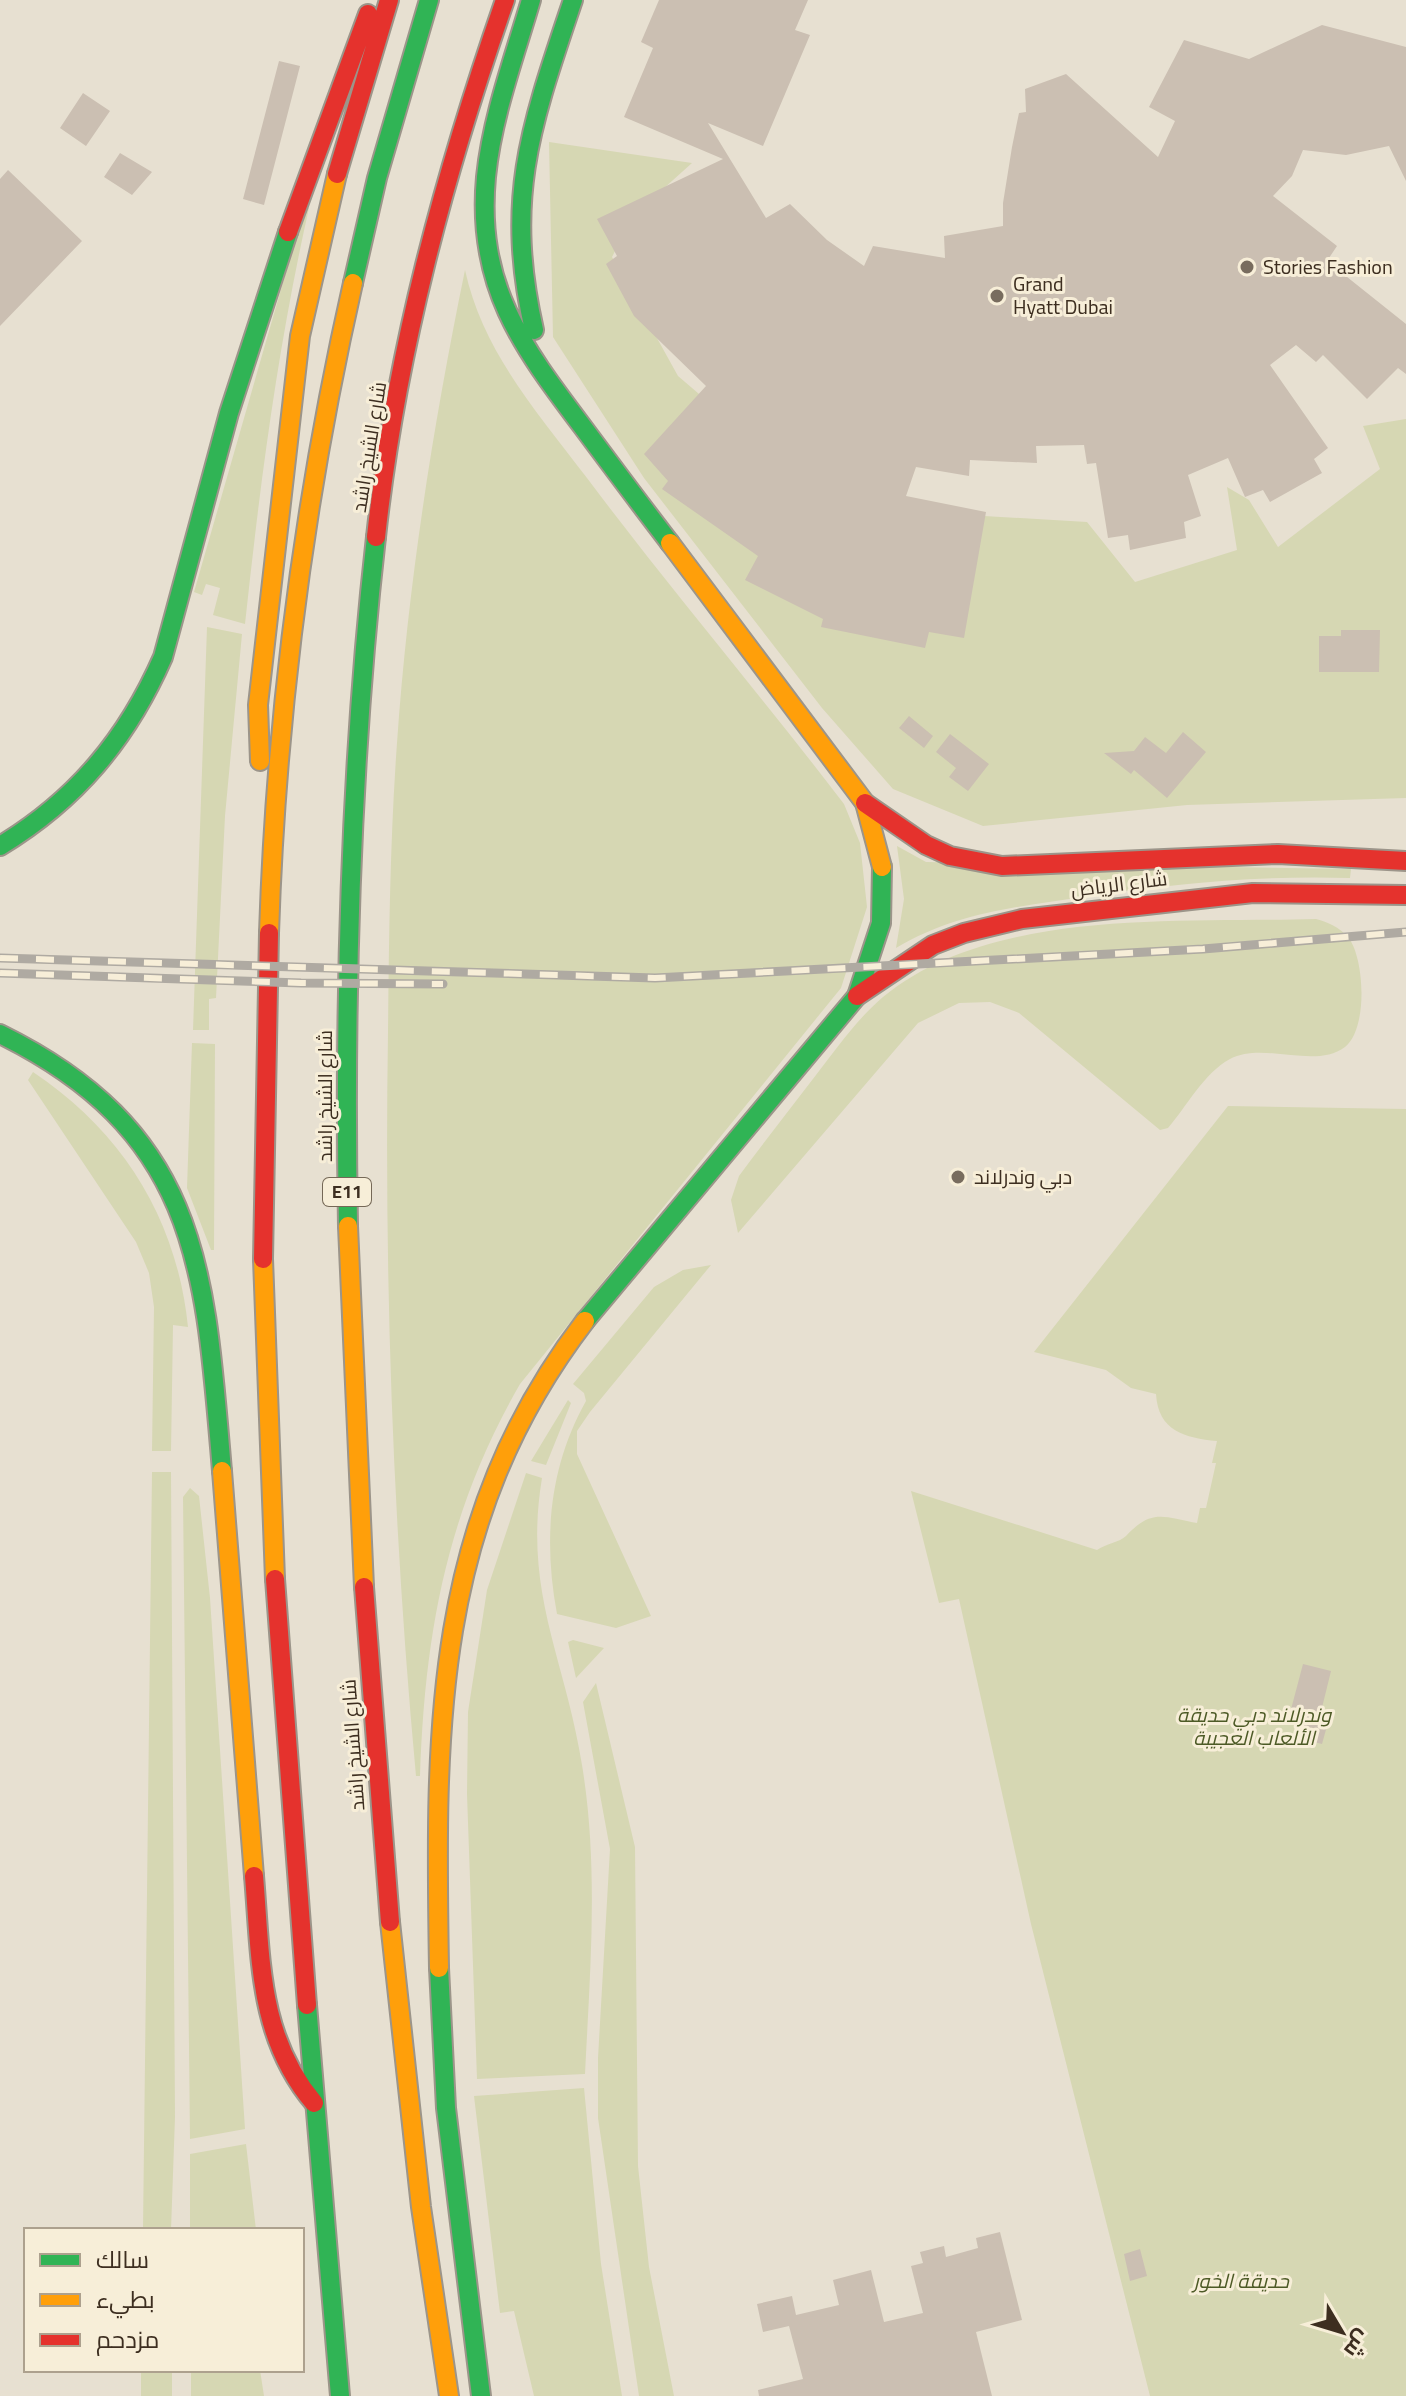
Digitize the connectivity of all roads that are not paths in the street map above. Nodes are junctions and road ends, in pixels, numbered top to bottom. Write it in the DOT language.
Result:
graph roads {
  1 [pos="373,0"];
  2 [pos="389,0"];
  3 [pos="429,0"];
  4 [pos="505,0"];
  5 [pos="531,0"];
  6 [pos="573,0"];
  7 [pos="550,384"];
  8 [pos="865,803"];
  9 [pos="275,806"];
  10 [pos="0,846"];
  11 [pos="1406,861"];
  12 [pos="1406,874"];
  13 [pos="1373,892"];
  14 [pos="1406,895"];
  15 [pos="857,996"];
  16 [pos="0,1034"];
  17 [pos="314,2103"];
  18 [pos="340,2396"];
  19 [pos="449,2396"];
  20 [pos="481,2396"];
  1 -- 10 [label="main road"];
  2 -- 9 [label="main road"];
  3 -- 9 [label="main road"];
  4 -- 19 [label="main road, شارع الشيخ راشد / E11"];
  5 -- 7 [label="main road"];
  6 -- 7 [label="main road"];
  7 -- 8 [label="main road"];
  8 -- 11 [label="main road, شارع الرياض"];
  8 -- 15 [label="main road"];
  9 -- 17 [label="main road"];
  12 -- 13 [label="main road"];
  13 -- 14 [label="main road, شارع الرياض"];
  13 -- 15 [label="main road, شارع الرياض"];
  15 -- 20 [label="main road"];
  16 -- 17 [label="main road"];
  17 -- 18 [label="main road"];
}
